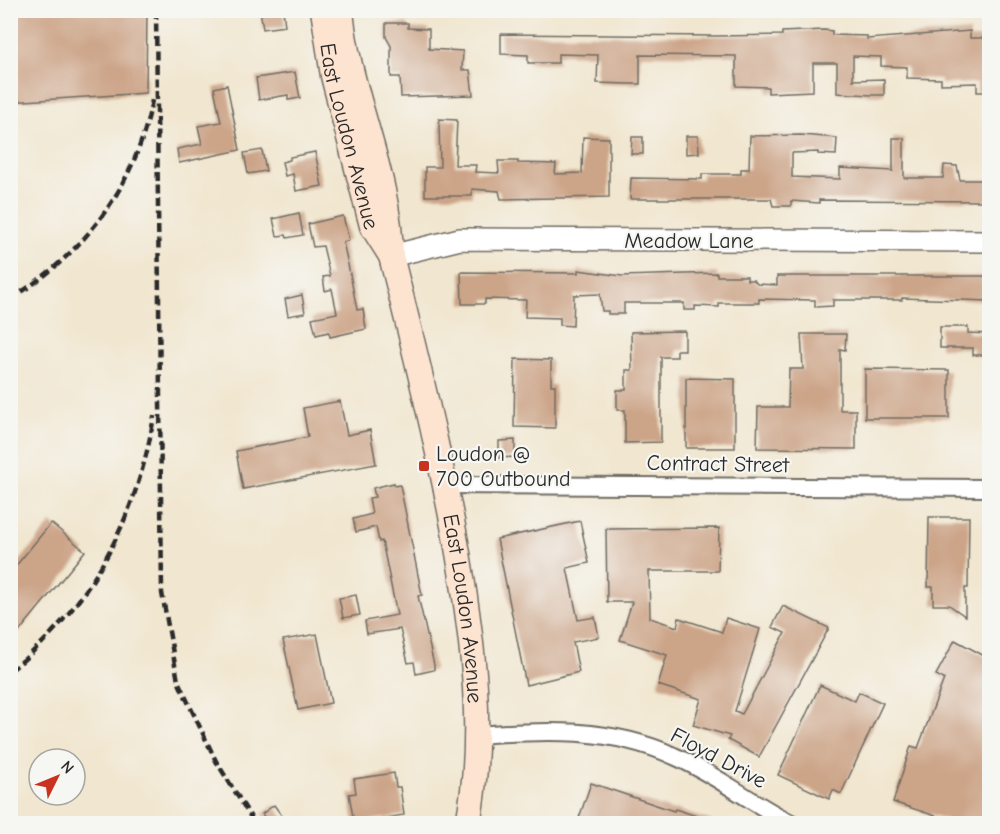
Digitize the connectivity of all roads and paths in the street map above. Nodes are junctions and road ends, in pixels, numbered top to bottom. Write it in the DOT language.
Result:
graph roads {
  1 [pos="322,10"];
  2 [pos="341,10"];
  3 [pos="990,241"];
  4 [pos="391,256"];
  5 [pos="446,485"];
  6 [pos="990,488"];
  7 [pos="477,735"];
  8 [pos="468,824"];
  9 [pos="793,824"];
  1 -- 4 [label="main road, East Loudon Avenue"];
  2 -- 4 [label="main road, East Loudon Avenue"];
  3 -- 4 [label="street, Meadow Lane"];
  4 -- 5 [label="main road, East Loudon Avenue"];
  5 -- 6 [label="street, Contract Street"];
  5 -- 7 [label="main road, East Loudon Avenue"];
  7 -- 8 [label="main road, East Loudon Avenue"];
  7 -- 9 [label="street, Floyd Drive"];
}
